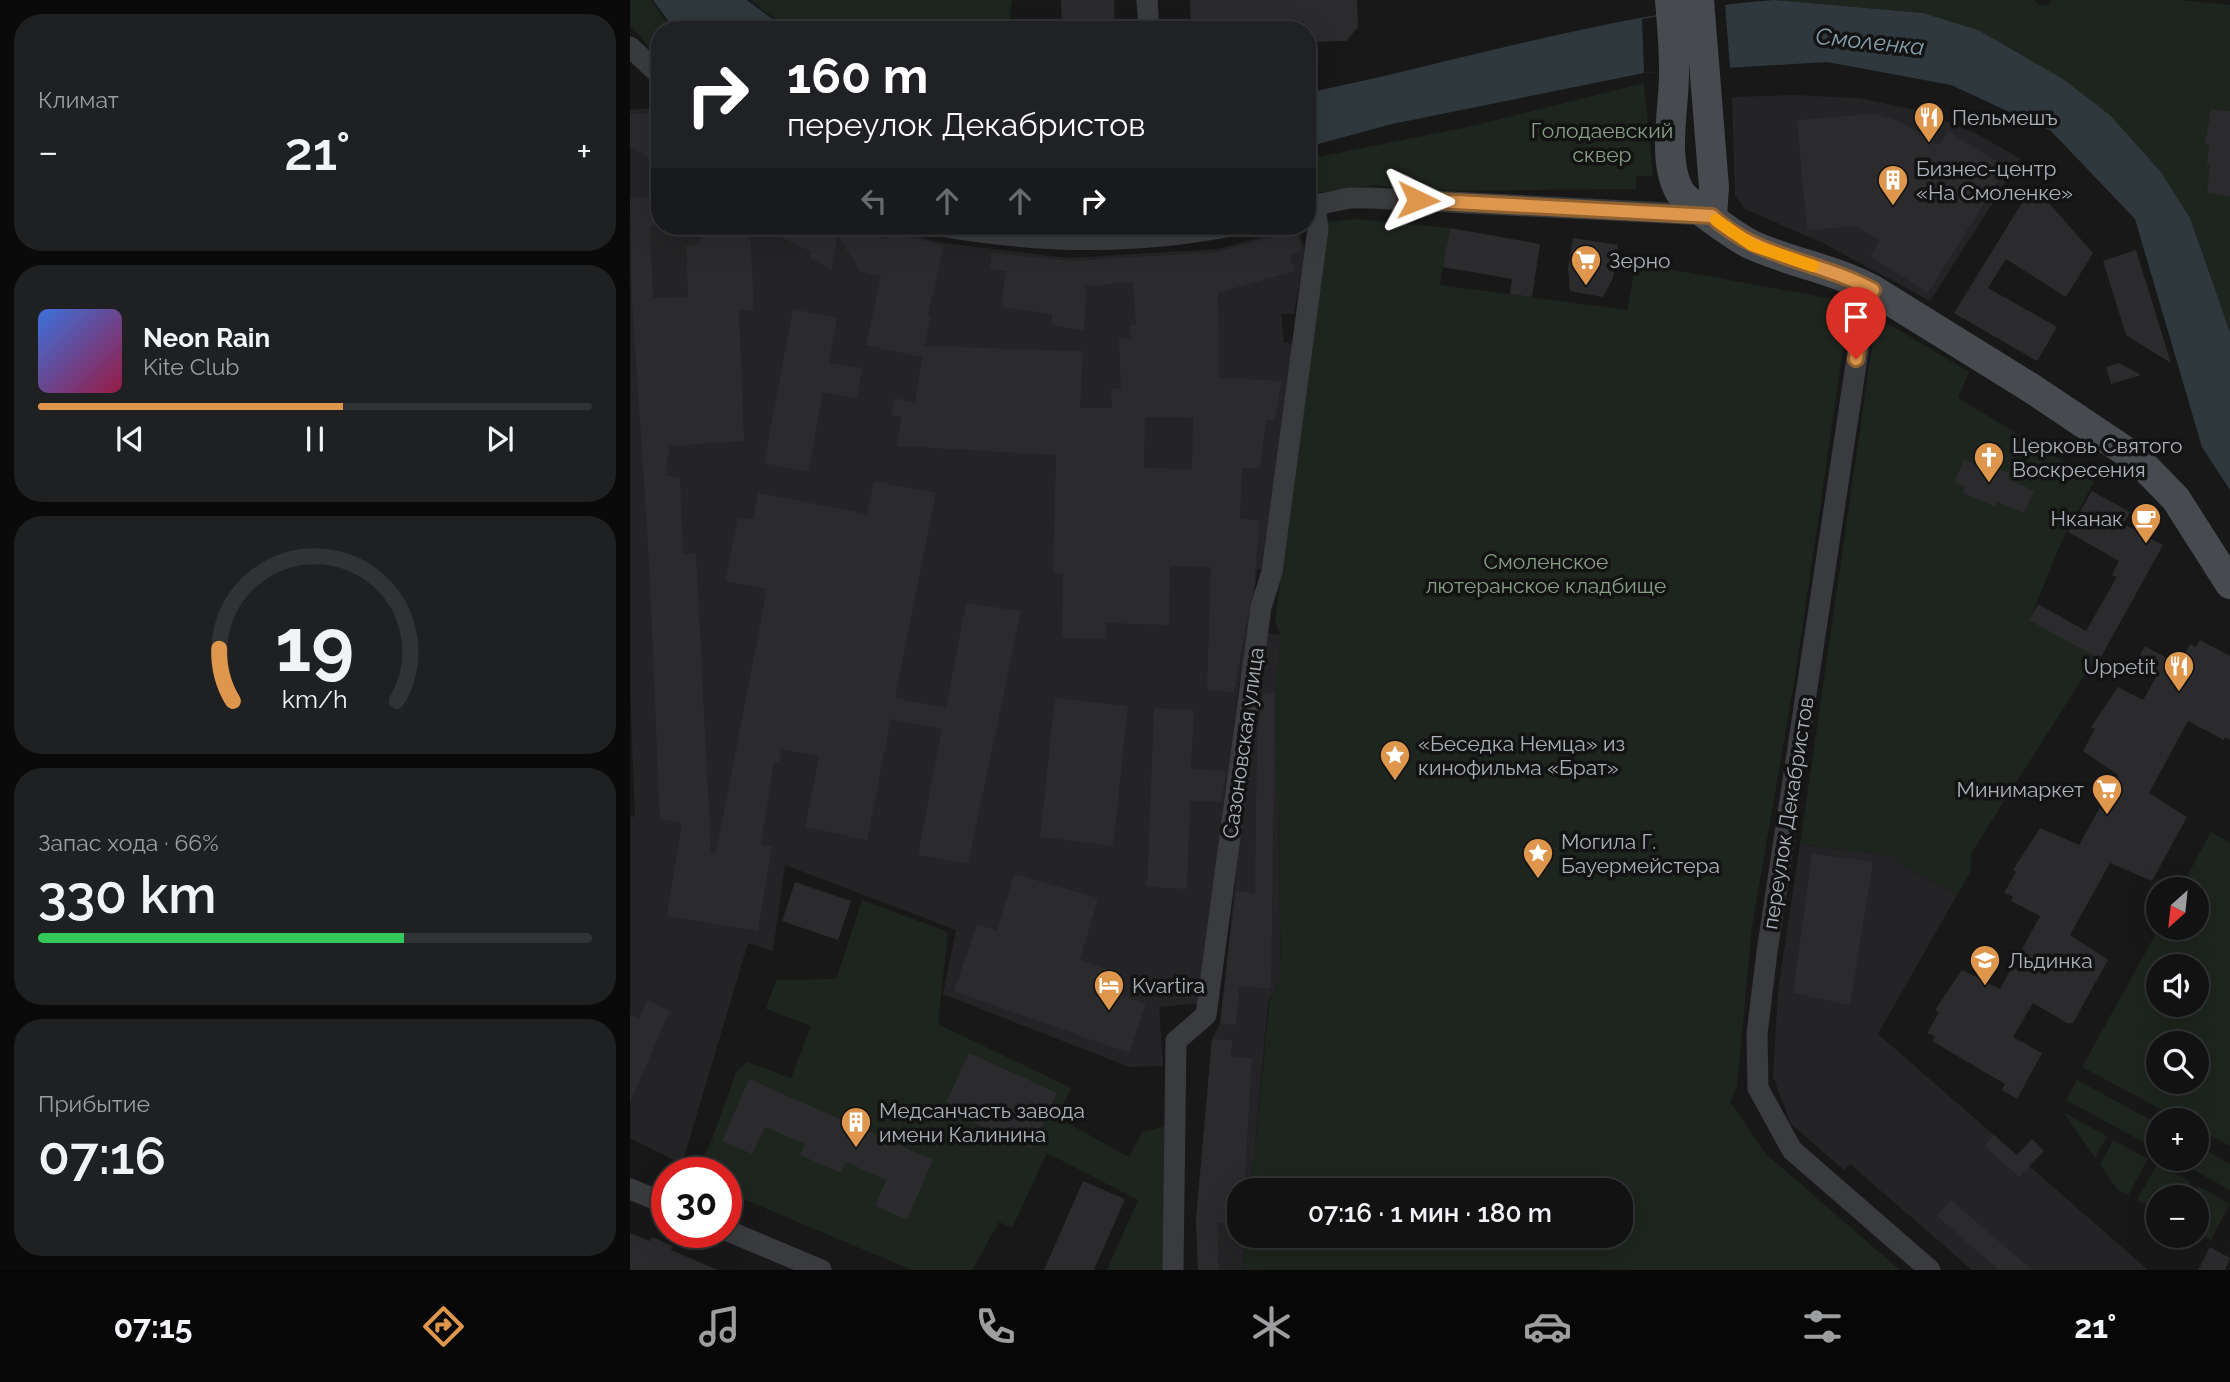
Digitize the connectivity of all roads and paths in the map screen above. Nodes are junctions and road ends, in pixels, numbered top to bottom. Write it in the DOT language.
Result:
graph roads {
  1 [pos="1147,0"];
  2 [pos="1700,4"];
  3 [pos="1670,7"];
  4 [pos="1148,21"];
  5 [pos="630,47"];
  6 [pos="651,67"];
  7 [pos="1316,205"];
  8 [pos="1712,216"];
  9 [pos="1316,222"];
  10 [pos="996,235"];
  11 [pos="1172,235"];
  12 [pos="1873,290"];
  13 [pos="2230,584"];
  14 [pos="630,1188"];
  15 [pos="651,1197"];
  16 [pos="742,1237"];
  17 [pos="821,1270"];
  18 [pos="1173,1270"];
  19 [pos="1930,1270"];
  1 -- 4 [label="street"];
  2 -- 8 [label="main road"];
  3 -- 8 [label="main road"];
  5 -- 6 [label="street"];
  7 -- 8 [label="street"];
  8 -- 12 [label="main road"];
  9 -- 18 [label="street, Сазоновская улица"];
  10 -- 11 [label="street"];
  12 -- 13 [label="main road"];
  12 -- 19 [label="street, переулок Декабристов"];
  14 -- 15 [label="street"];
  16 -- 17 [label="street"];
}
